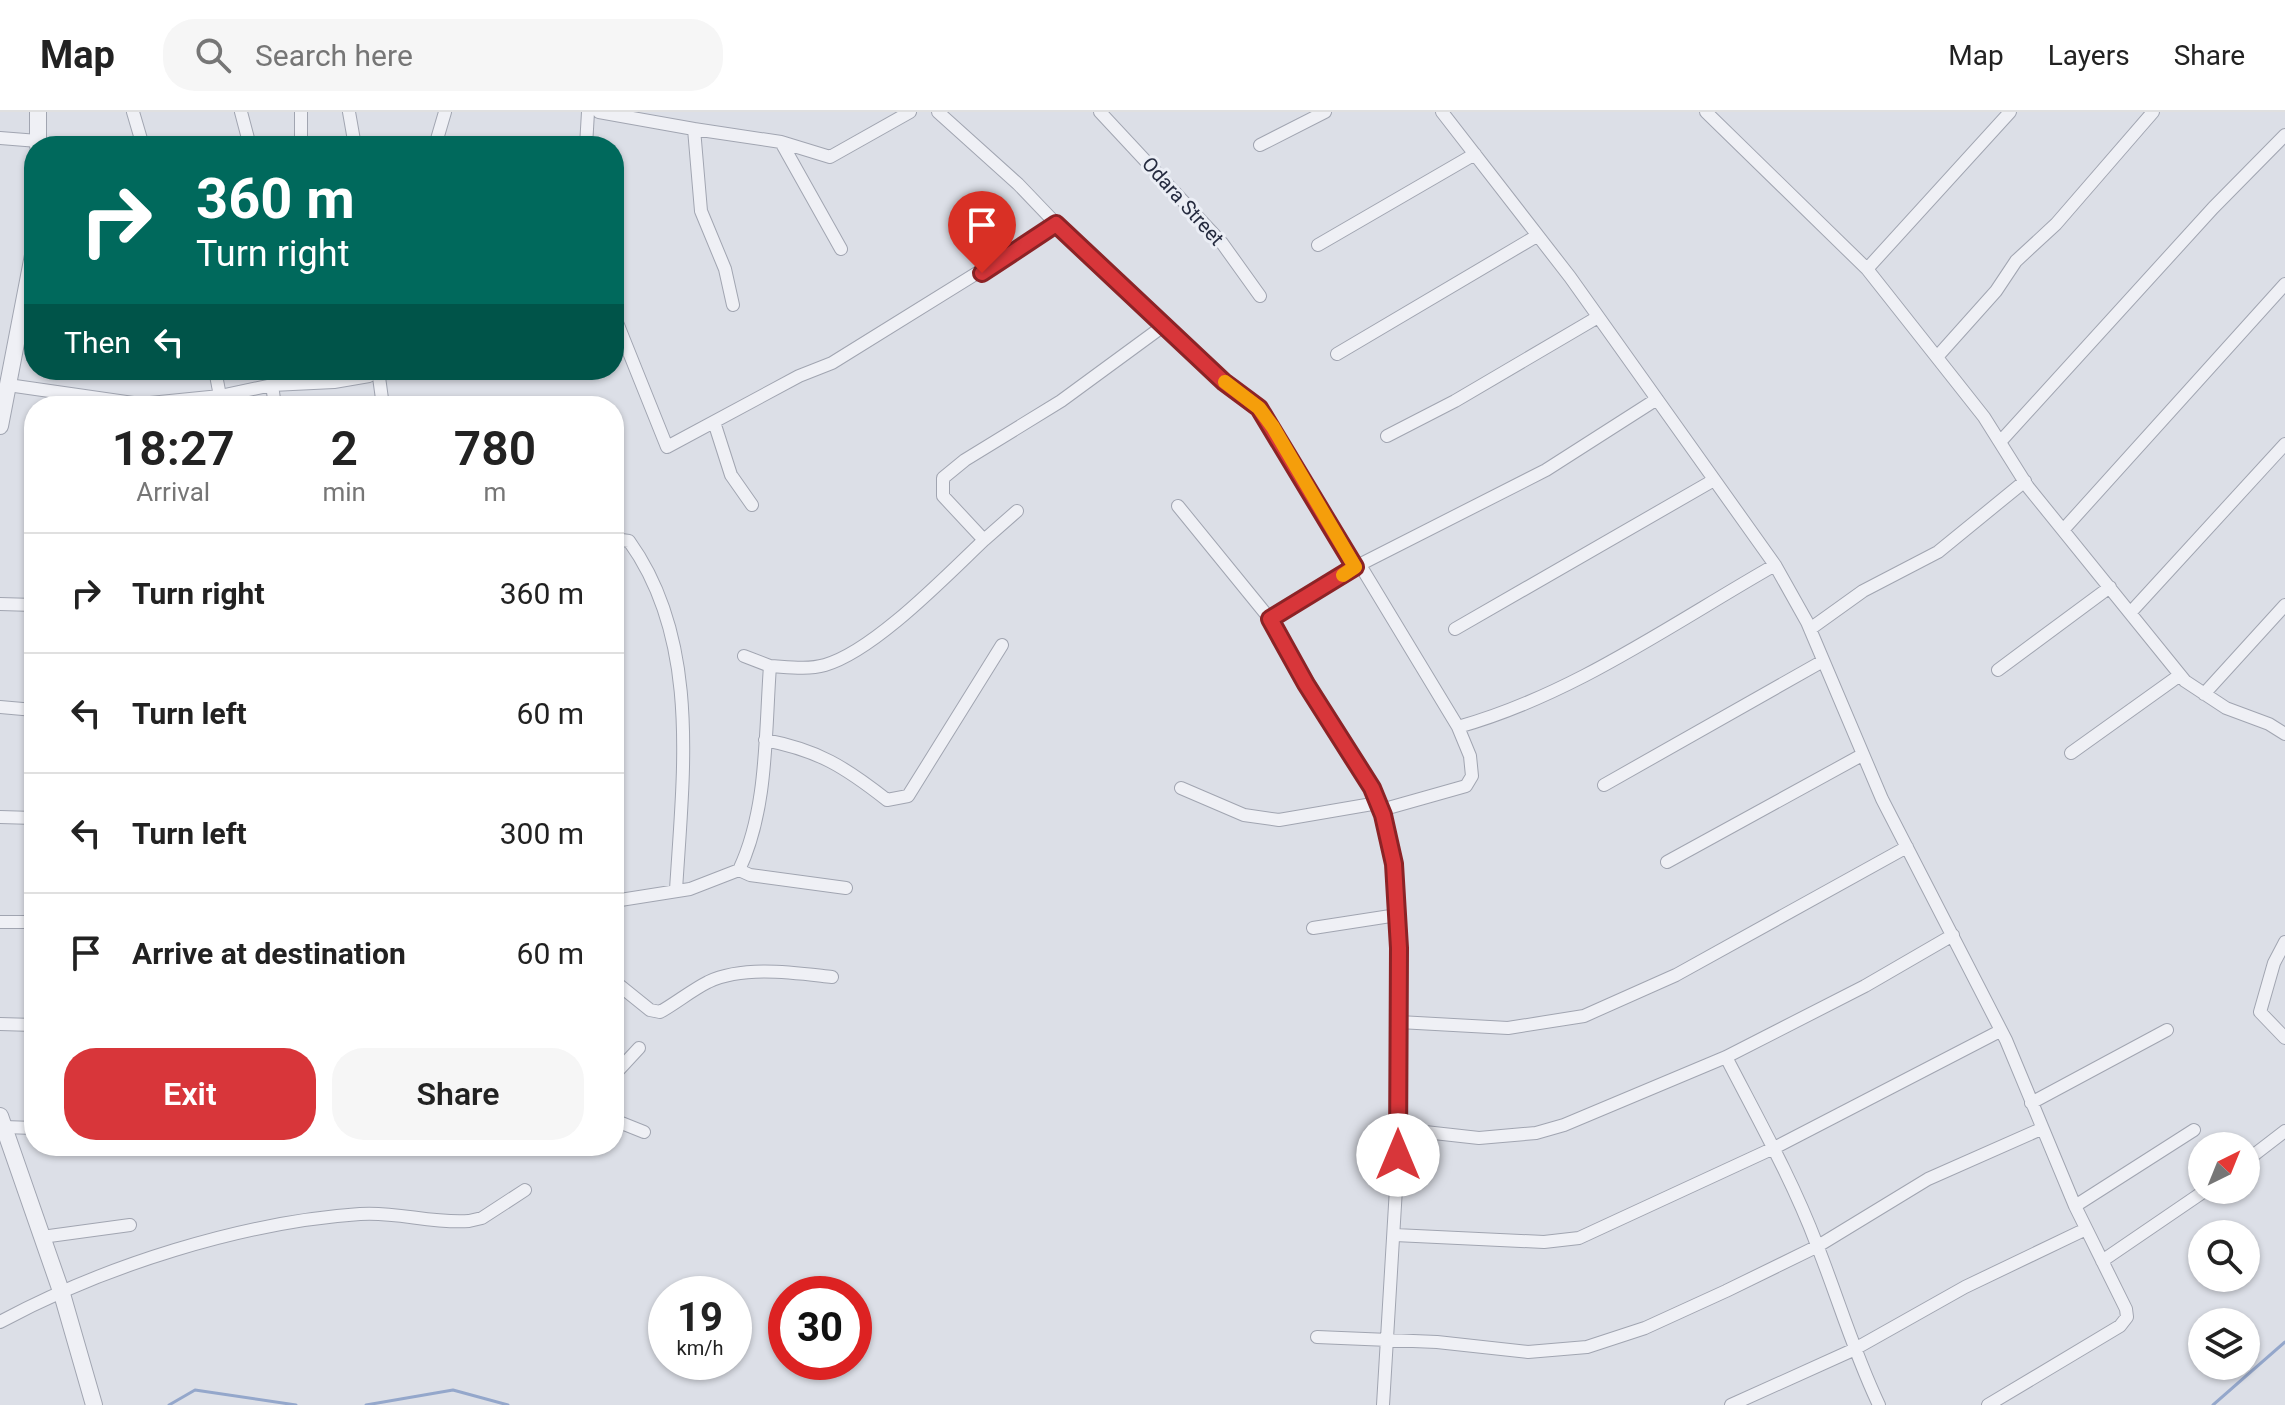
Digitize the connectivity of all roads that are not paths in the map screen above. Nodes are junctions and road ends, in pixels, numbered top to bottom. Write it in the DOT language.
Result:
graph roads {
  1 [pos="38,112"];
  2 [pos="133,112"];
  3 [pos="241,112"];
  4 [pos="301,112"];
  5 [pos="349,112"];
  6 [pos="445,112"];
  7 [pos="588,112"];
  8 [pos="599,112"];
  9 [pos="910,112"];
  10 [pos="938,112"];
  11 [pos="1100,112"];
  12 [pos="1325,112"];
  13 [pos="1442,112"];
  14 [pos="1706,112"];
  15 [pos="2010,112"];
  16 [pos="2153,112"];
  17 [pos="694,129"];
  18 [pos="2285,135"];
  19 [pos="38,136"];
  20 [pos="140,136"];
  21 [pos="247,136"];
  22 [pos="301,136"];
  23 [pos="353,136"];
  24 [pos="438,136"];
  25 [pos="587,136"];
  26 [pos="0,138"];
  27 [pos="24,142"];
  28 [pos="781,142"];
  29 [pos="1260,145"];
  30 [pos="1475,154"];
  31 [pos="1056,224"];
  32 [pos="1535,237"];
  33 [pos="1318,245"];
  34 [pos="841,249"];
  35 [pos="1867,269"];
  36 [pos="2285,284"];
  37 [pos="24,288"];
  38 [pos="1260,296"];
  39 [pos="733,305"];
  40 [pos="1598,317"];
  41 [pos="1166,324"];
  42 [pos="624,343"];
  43 [pos="8,348"];
  44 [pos="1337,354"];
  45 [pos="1937,357"];
  46 [pos="217,380"];
  47 [pos="306,380"];
  48 [pos="272,385"];
  49 [pos="5,386"];
  50 [pos="67,396"];
  51 [pos="220,396"];
  52 [pos="274,396"];
  53 [pos="1657,399"];
  54 [pos="715,425"];
  55 [pos="0,426"];
  56 [pos="1387,436"];
  57 [pos="2000,442"];
  58 [pos="2285,444"];
  59 [pos="1714,480"];
  60 [pos="2025,481"];
  61 [pos="752,505"];
  62 [pos="1178,506"];
  63 [pos="1017,511"];
  64 [pos="2064,529"];
  65 [pos="624,540"];
  66 [pos="984,540"];
  67 [pos="1775,565"];
  68 [pos="1358,566"];
  69 [pos="2110,587"];
  70 [pos="0,604"];
  71 [pos="24,605"];
  72 [pos="2285,605"];
  73 [pos="2131,612"];
  74 [pos="1270,619"];
  75 [pos="1455,629"];
  76 [pos="1810,629"];
  77 [pos="1002,645"];
  78 [pos="744,656"];
  79 [pos="1823,661"];
  80 [pos="770,666"];
  81 [pos="1998,670"];
  82 [pos="2180,675"];
  83 [pos="2204,694"];
  84 [pos="0,707"];
  85 [pos="24,709"];
  86 [pos="1458,727"];
  87 [pos="2285,734"];
  88 [pos="765,740"];
  89 [pos="2071,753"];
  90 [pos="1862,755"];
  91 [pos="1604,785"];
  92 [pos="1181,788"];
  93 [pos="1380,806"];
  94 [pos="0,817"];
  95 [pos="24,818"];
  96 [pos="1907,847"];
  97 [pos="1667,862"];
  98 [pos="739,870"];
  99 [pos="846,888"];
  100 [pos="676,890"];
  101 [pos="624,899"];
  102 [pos="1397,915"];
  103 [pos="0,922"];
  104 [pos="24,922"];
  105 [pos="1313,928"];
  106 [pos="1953,935"];
  107 [pos="2285,942"];
  108 [pos="832,977"];
  109 [pos="624,989"];
  110 [pos="1399,1022"];
  111 [pos="0,1024"];
  112 [pos="24,1025"];
  113 [pos="2167,1030"];
  114 [pos="2000,1031"];
  115 [pos="2285,1038"];
  116 [pos="639,1048"];
  117 [pos="1726,1057"];
  118 [pos="624,1064"];
  119 [pos="2031,1103"];
  120 [pos="2,1122"];
  121 [pos="624,1124"];
  122 [pos="24,1126"];
  123 [pos="1398,1129"];
  124 [pos="2041,1129"];
  125 [pos="2194,1130"];
  126 [pos="2285,1131"];
  127 [pos="644,1132"];
  128 [pos="1776,1147"];
  129 [pos="2260,1150"];
  130 [pos="525,1190"];
  131 [pos="2188,1202"];
  132 [pos="2075,1206"];
  133 [pos="130,1225"];
  134 [pos="2086,1229"];
  135 [pos="1395,1235"];
  136 [pos="42,1237"];
  137 [pos="1818,1246"];
  138 [pos="2102,1261"];
  139 [pos="62,1294"];
  140 [pos="0,1322"];
  141 [pos="1317,1337"];
  142 [pos="1385,1339"];
  143 [pos="1853,1350"];
  144 [pos="94,1405"];
  145 [pos="1383,1405"];
  146 [pos="1731,1405"];
  147 [pos="1879,1405"];
  148 [pos="1988,1405"];
  1 -- 19 [label="street"];
  2 -- 20 [label="street"];
  3 -- 21 [label="street"];
  4 -- 22 [label="street"];
  5 -- 23 [label="street"];
  6 -- 24 [label="street"];
  7 -- 25 [label="street"];
  8 -- 17 [label="street"];
  9 -- 28 [label="street"];
  10 -- 31 [label="street"];
  11 -- 38 [label="street, Odara Street"];
  12 -- 29 [label="street"];
  13 -- 30 [label="street"];
  14 -- 35 [label="street"];
  15 -- 35 [label="street"];
  16 -- 45 [label="street"];
  17 -- 28 [label="street"];
  17 -- 39 [label="street"];
  18 -- 57 [label="street"];
  26 -- 27 [label="street"];
  28 -- 34 [label="street"];
  30 -- 32 [label="street"];
  30 -- 33 [label="street"];
  31 -- 41 [label="street"];
  31 -- 54 [label="street"];
  32 -- 40 [label="street"];
  32 -- 44 [label="street"];
  35 -- 45 [label="street"];
  36 -- 64 [label="street"];
  37 -- 43 [label="street"];
  40 -- 53 [label="street"];
  40 -- 56 [label="street"];
  41 -- 66 [label="street"];
  41 -- 68 [label="street"];
  42 -- 54 [label="street"];
  43 -- 49 [label="street"];
  45 -- 57 [label="street"];
  46 -- 51 [label="street"];
  47 -- 48 [label="street"];
  48 -- 51 [label="street"];
  48 -- 52 [label="street"];
  49 -- 50 [label="street"];
  49 -- 55 [label="street"];
  53 -- 59 [label="street"];
  53 -- 68 [label="street"];
  54 -- 61 [label="street"];
  57 -- 60 [label="street"];
  58 -- 73 [label="street"];
  59 -- 67 [label="street"];
  59 -- 75 [label="street"];
  60 -- 64 [label="street"];
  60 -- 76 [label="street"];
  62 -- 74 [label="street"];
  63 -- 66 [label="street"];
  64 -- 69 [label="street"];
  65 -- 100 [label="street"];
  66 -- 80 [label="street"];
  67 -- 76 [label="street"];
  67 -- 86 [label="street"];
  68 -- 74 [label="street"];
  68 -- 86 [label="street"];
  69 -- 73 [label="street"];
  69 -- 81 [label="street"];
  70 -- 71 [label="street"];
  72 -- 83 [label="street"];
  73 -- 82 [label="street"];
  74 -- 93 [label="street"];
  76 -- 79 [label="street"];
  77 -- 88 [label="street"];
  78 -- 80 [label="street"];
  79 -- 90 [label="street"];
  79 -- 91 [label="street"];
  80 -- 88 [label="street"];
  82 -- 83 [label="street"];
  82 -- 89 [label="street"];
  83 -- 87 [label="street"];
  84 -- 85 [label="street"];
  86 -- 93 [label="street"];
  88 -- 98 [label="street"];
  90 -- 96 [label="street"];
  90 -- 97 [label="street"];
  92 -- 93 [label="street"];
  93 -- 102 [label="street"];
  94 -- 95 [label="street"];
  96 -- 106 [label="street"];
  96 -- 110 [label="street"];
  98 -- 99 [label="street"];
  98 -- 100 [label="street"];
  100 -- 101 [label="street"];
  102 -- 105 [label="street"];
  102 -- 110 [label="street"];
  103 -- 104 [label="street"];
  106 -- 114 [label="street"];
  106 -- 117 [label="street"];
  107 -- 115 [label="street"];
  108 -- 109 [label="street"];
  110 -- 123 [label="street"];
  111 -- 112 [label="street"];
  113 -- 119 [label="street"];
  114 -- 119 [label="street"];
  114 -- 128 [label="street"];
  116 -- 118 [label="street"];
  117 -- 123 [label="street"];
  117 -- 128 [label="street"];
  119 -- 124 [label="street"];
  120 -- 122 [label="street"];
  120 -- 136 [label="street"];
  121 -- 127 [label="street"];
  123 -- 135 [label="street"];
  124 -- 132 [label="street"];
  124 -- 137 [label="street"];
  125 -- 132 [label="street"];
  126 -- 129 [label="street"];
  128 -- 135 [label="street"];
  128 -- 137 [label="street"];
  130 -- 139 [label="street"];
  131 -- 138 [label="street"];
  132 -- 134 [label="street"];
  133 -- 136 [label="street"];
  134 -- 138 [label="street"];
  134 -- 143 [label="street"];
  135 -- 142 [label="street"];
  136 -- 139 [label="street"];
  137 -- 142 [label="street"];
  137 -- 143 [label="street"];
  138 -- 148 [label="street"];
  139 -- 140 [label="street"];
  139 -- 144 [label="street"];
  141 -- 142 [label="street"];
  142 -- 145 [label="street"];
  143 -- 146 [label="street"];
  143 -- 147 [label="street"];
}
